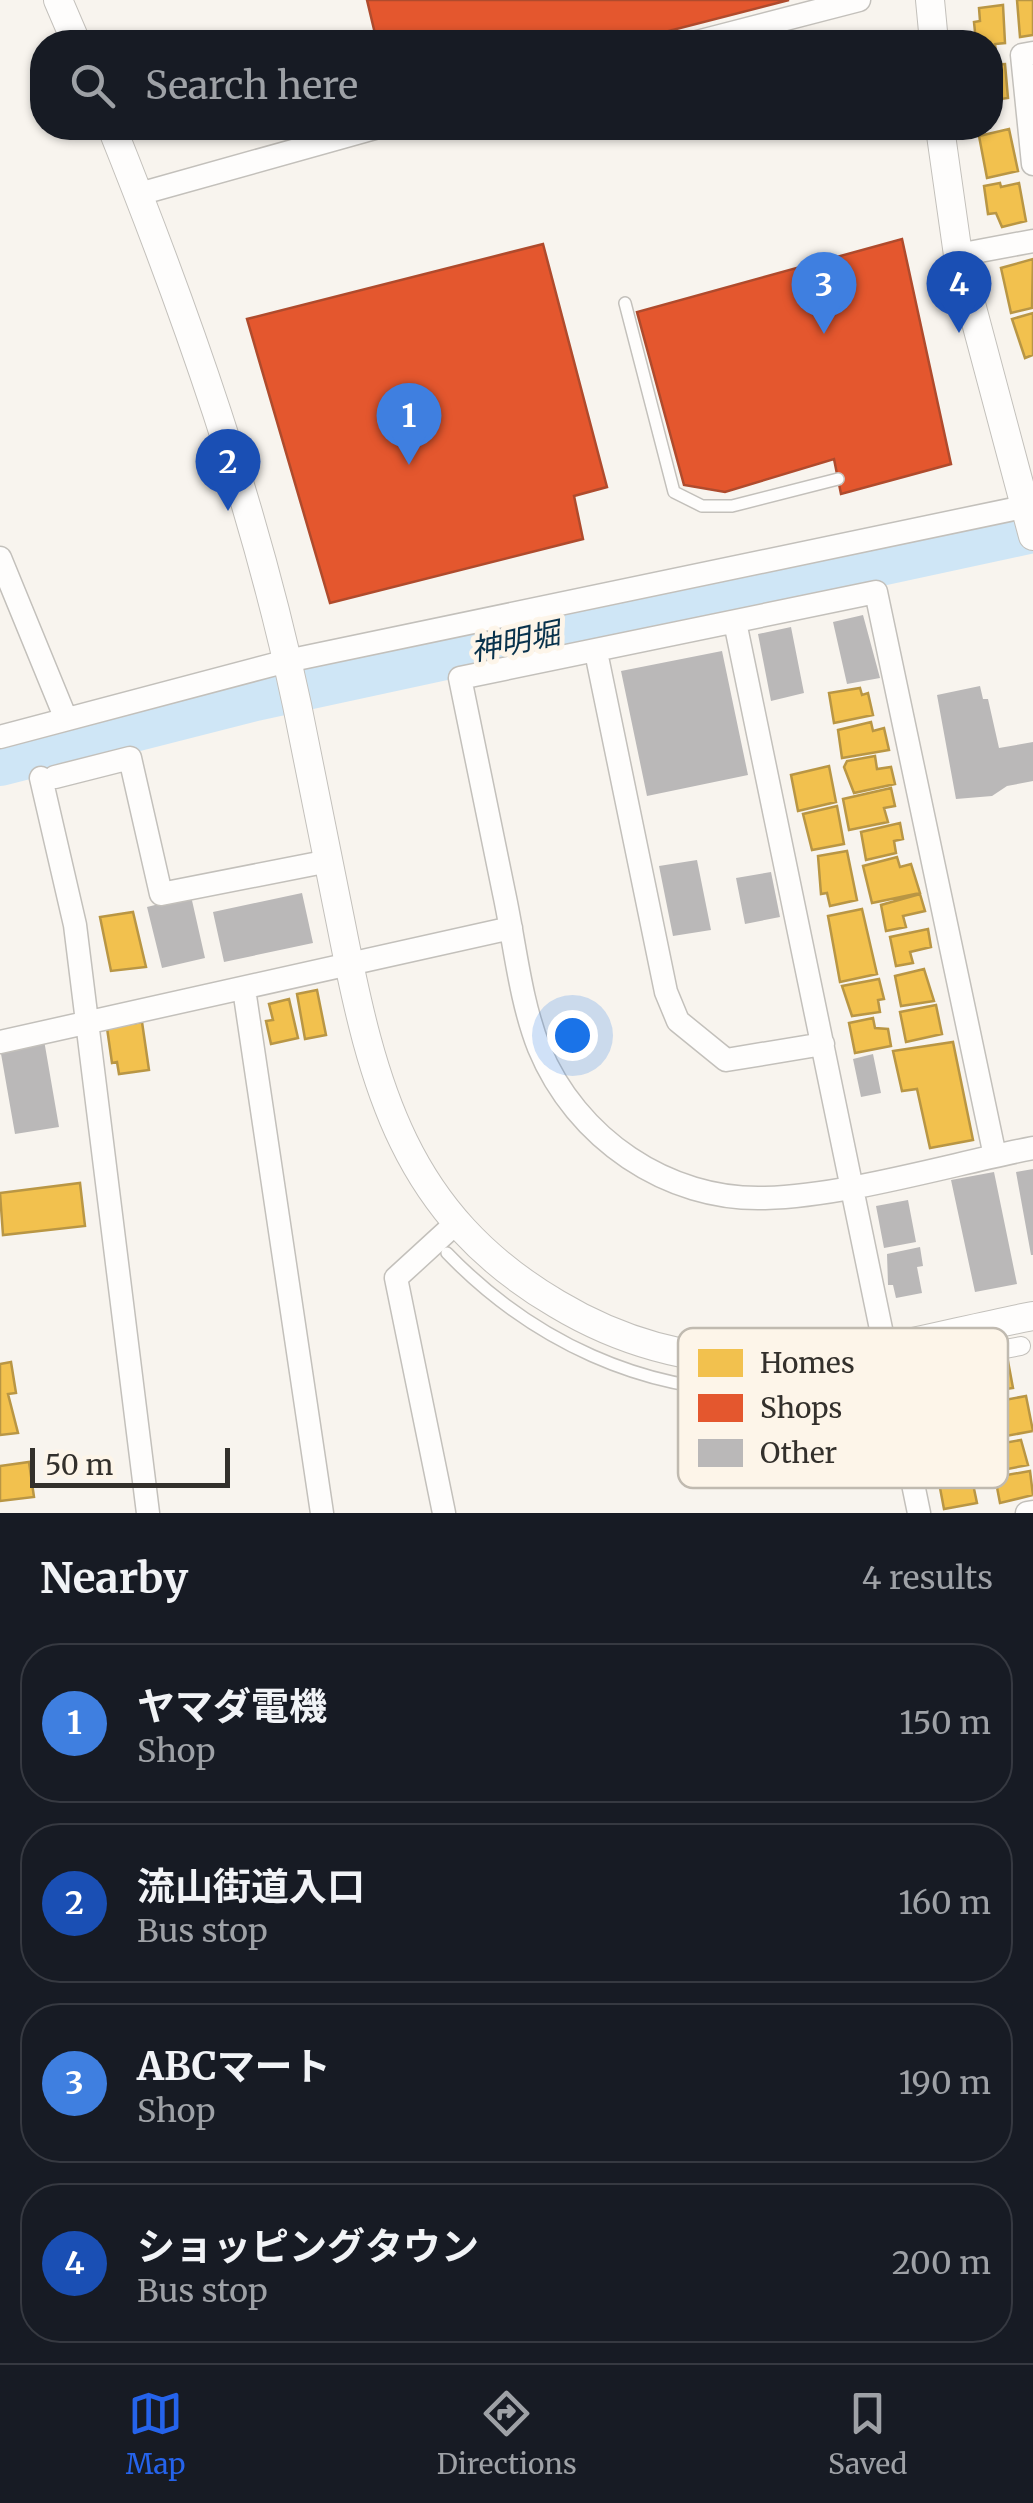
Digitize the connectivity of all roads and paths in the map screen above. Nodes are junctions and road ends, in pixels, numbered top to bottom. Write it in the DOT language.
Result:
graph roads {
  1 [pos="58,0"];
  2 [pos="859,0"];
  3 [pos="930,0"];
  4 [pos="71,30"];
  5 [pos="743,30"];
  6 [pos="933,30"];
  7 [pos="1033,54"];
  8 [pos="117,140"];
  9 [pos="332,140"];
  10 [pos="942,140"];
  11 [pos="1033,164"];
  12 [pos="138,194"];
  13 [pos="1033,240"];
  14 [pos="958,255"];
  15 [pos="625,303"];
  16 [pos="838,478"];
  17 [pos="1030,517"];
  18 [pos="0,558"];
  19 [pos="735,622"];
  20 [pos="596,652"];
  21 [pos="291,680"];
  22 [pos="66,719"];
  23 [pos="0,736"];
  24 [pos="328,862"];
  25 [pos="511,928"];
  26 [pos="348,964"];
  27 [pos="244,989"];
  28 [pos="86,1023"];
  29 [pos="0,1042"];
  30 [pos="823,1044"];
  31 [pos="1033,1148"];
  32 [pos="995,1156"];
  33 [pos="852,1184"];
  34 [pos="456,1224"];
  35 [pos="447,1254"];
  36 [pos="1033,1316"];
  37 [pos="881,1328"];
  38 [pos="971,1328"];
  39 [pos="1020,1346"];
  40 [pos="1008,1348"];
  41 [pos="678,1352"];
  42 [pos="678,1385"];
  43 [pos="914,1488"];
  44 [pos="148,1513"];
  45 [pos="322,1513"];
  46 [pos="444,1513"];
  47 [pos="919,1513"];
  1 -- 4 [label="street"];
  2 -- 5 [label="street"];
  3 -- 6 [label="street"];
  7 -- 11 [label="street"];
  8 -- 12 [label="street"];
  9 -- 12 [label="street"];
  10 -- 14 [label="street"];
  12 -- 21 [label="street"];
  13 -- 14 [label="street"];
  14 -- 17 [label="street"];
  15 -- 16 [label="lane"];
  17 -- 21 [label="street"];
  18 -- 22 [label="street"];
  19 -- 20 [label="street"];
  19 -- 30 [label="street"];
  19 -- 32 [label="street"];
  20 -- 25 [label="street"];
  20 -- 30 [label="street"];
  21 -- 22 [label="street"];
  21 -- 24 [label="street"];
  22 -- 23 [label="street"];
  24 -- 26 [label="street"];
  24 -- 28 [label="street"];
  25 -- 26 [label="street"];
  25 -- 33 [label="street"];
  26 -- 27 [label="street"];
  26 -- 34 [label="street"];
  27 -- 28 [label="street"];
  27 -- 45 [label="street"];
  28 -- 29 [label="street"];
  28 -- 44 [label="street"];
  30 -- 33 [label="street"];
  31 -- 32 [label="street"];
  32 -- 33 [label="street"];
  33 -- 37 [label="street"];
  34 -- 41 [label="street"];
  34 -- 46 [label="street"];
  35 -- 42 [label="lane"];
  36 -- 38 [label="street"];
  39 -- 40 [label="street"];
  43 -- 47 [label="street"];
}
